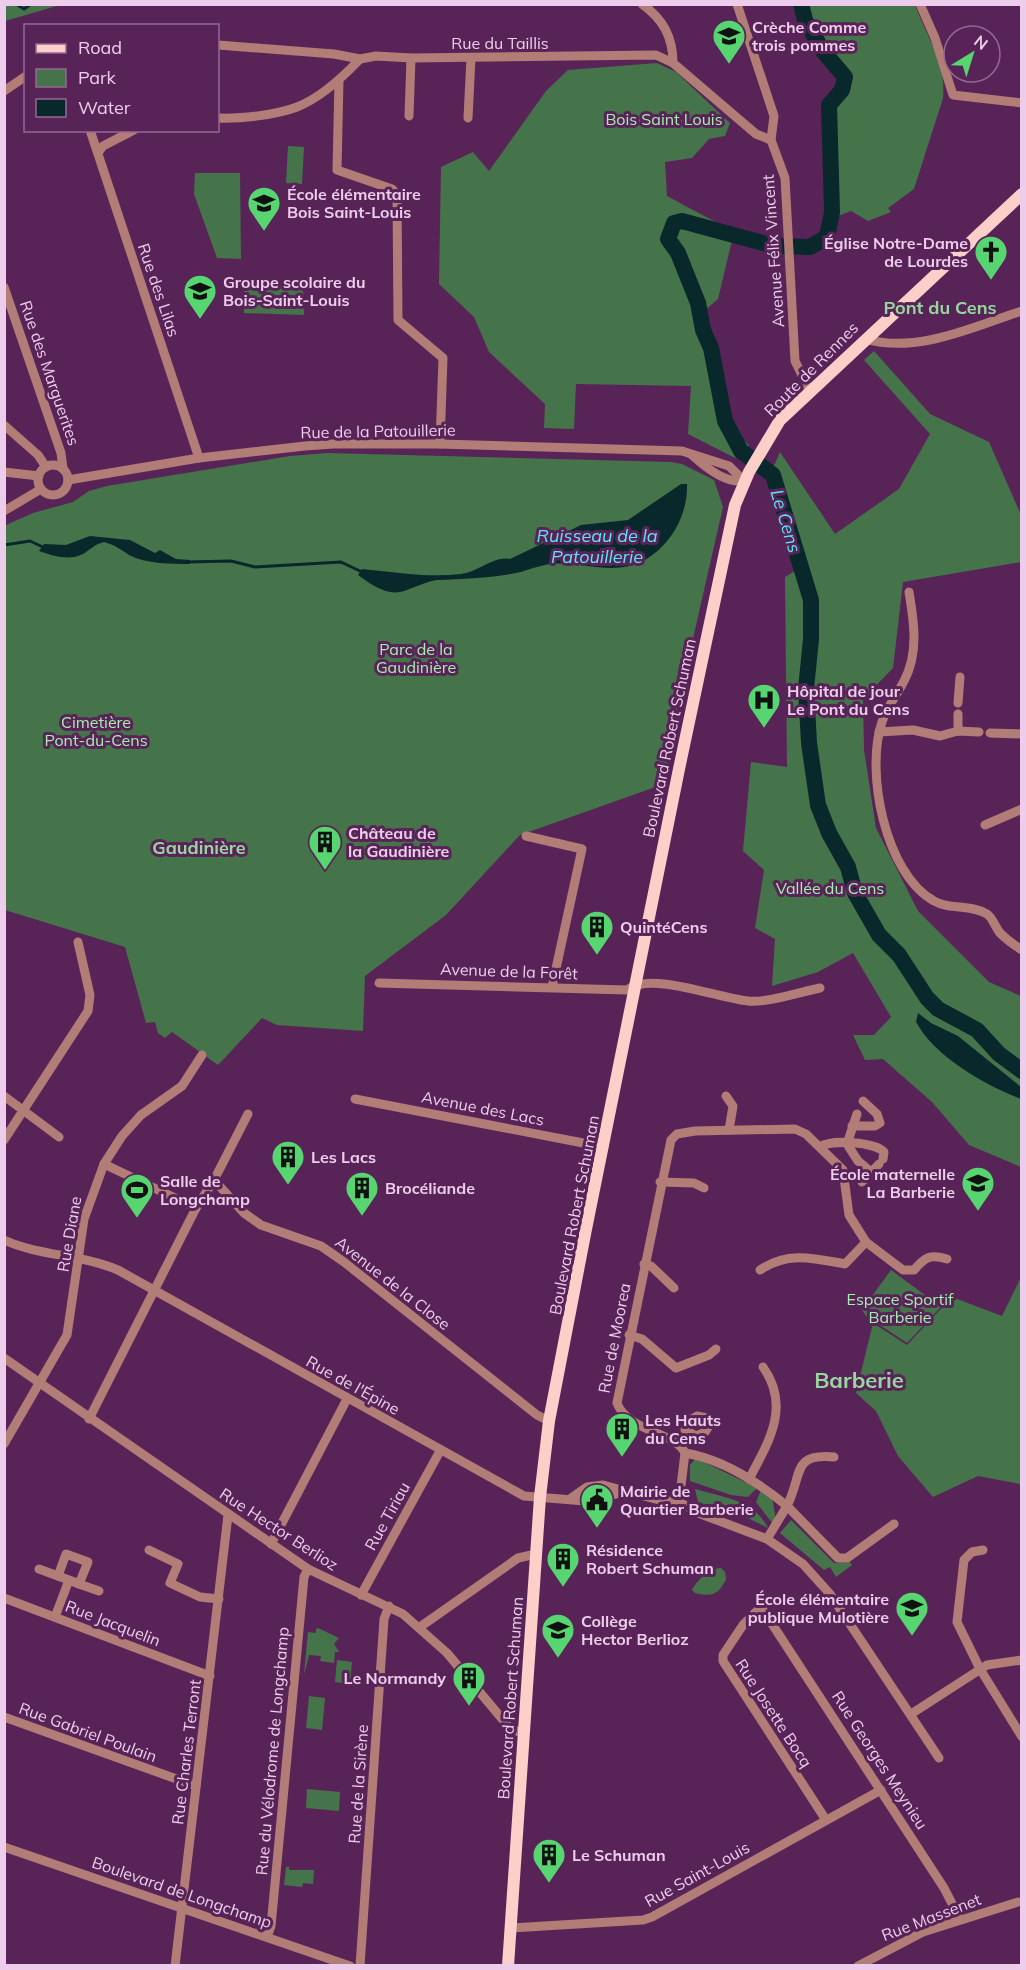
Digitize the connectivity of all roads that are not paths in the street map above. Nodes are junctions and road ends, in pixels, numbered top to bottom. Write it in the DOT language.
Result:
graph roads {
  1 [pos="642,4"];
  2 [pos="737,4"];
  3 [pos="920,4"];
  4 [pos="219,45"];
  5 [pos="411,58"];
  6 [pos="471,58"];
  7 [pos="360,59"];
  8 [pos="673,63"];
  9 [pos="24,77"];
  10 [pos="339,80"];
  11 [pos="4,91"];
  12 [pos="1022,103"];
  13 [pos="409,116"];
  14 [pos="468,117"];
  15 [pos="219,118"];
  16 [pos="91,132"];
  17 [pos="130,132"];
  18 [pos="771,140"];
  19 [pos="98,153"];
  20 [pos="1022,194"];
  21 [pos="4,288"];
  22 [pos="1022,311"];
  23 [pos="865,339"];
  24 [pos="810,391"];
  25 [pos="4,425"];
  26 [pos="440,444"];
  27 [pos="199,458"];
  28 [pos="46,467"];
  29 [pos="63,469"];
  30 [pos="4,472"];
  31 [pos="39,476"];
  32 [pos="747,477"];
  33 [pos="68,480"];
  34 [pos="41,489"];
  35 [pos="4,511"];
  36 [pos="909,592"];
  37 [pos="960,677"];
  38 [pos="958,703"];
  39 [pos="958,714"];
  40 [pos="958,731"];
  41 [pos="879,732"];
  42 [pos="980,732"];
  43 [pos="990,733"];
  44 [pos="1022,734"];
  45 [pos="1022,808"];
  46 [pos="985,825"];
  47 [pos="526,836"];
  48 [pos="78,942"];
  49 [pos="1022,950"];
  50 [pos="379,983"];
  51 [pos="635,984"];
  52 [pos="552,987"];
  53 [pos="820,988"];
  54 [pos="202,1055"];
  55 [pos="4,1096"];
  56 [pos="726,1096"];
  57 [pos="356,1099"];
  58 [pos="863,1101"];
  59 [pos="24,1110"];
  60 [pos="248,1114"];
  61 [pos="857,1114"];
  62 [pos="852,1126"];
  63 [pos="729,1130"];
  64 [pos="59,1137"];
  65 [pos="4,1140"];
  66 [pos="847,1144"];
  67 [pos="604,1148"];
  68 [pos="820,1148"];
  69 [pos="104,1164"];
  70 [pos="871,1172"];
  71 [pos="214,1180"];
  72 [pos="660,1182"];
  73 [pos="862,1182"];
  74 [pos="704,1188"];
  75 [pos="196,1208"];
  76 [pos="4,1240"];
  77 [pos="866,1242"];
  78 [pos="78,1256"];
  79 [pos="947,1259"];
  80 [pos="644,1264"];
  81 [pos="760,1270"];
  82 [pos="674,1288"];
  83 [pos="155,1290"];
  84 [pos="629,1335"];
  85 [pos="716,1348"];
  86 [pos="4,1358"];
  87 [pos="763,1367"];
  88 [pos="40,1382"];
  89 [pos="347,1400"];
  90 [pos="89,1419"];
  91 [pos="549,1421"];
  92 [pos="690,1433"];
  93 [pos="4,1444"];
  94 [pos="682,1449"];
  95 [pos="440,1451"];
  96 [pos="834,1457"];
  97 [pos="749,1479"];
  98 [pos="628,1491"];
  99 [pos="540,1497"];
  100 [pos="570,1498"];
  101 [pos="679,1502"];
  102 [pos="787,1506"];
  103 [pos="228,1515"];
  104 [pos="894,1524"];
  105 [pos="767,1539"];
  106 [pos="271,1544"];
  107 [pos="59,1546"];
  108 [pos="149,1550"];
  109 [pos="983,1551"];
  110 [pos="66,1554"];
  111 [pos="537,1554"];
  112 [pos="39,1569"];
  113 [pos="308,1569"];
  114 [pos="58,1576"];
  115 [pos="69,1580"];
  116 [pos="79,1584"];
  117 [pos="99,1591"];
  118 [pos="361,1594"];
  119 [pos="4,1598"];
  120 [pos="219,1599"];
  121 [pos="389,1606"];
  122 [pos="55,1617"];
  123 [pos="770,1620"];
  124 [pos="420,1627"];
  125 [pos="1022,1660"];
  126 [pos="980,1669"];
  127 [pos="210,1676"];
  128 [pos="911,1714"];
  129 [pos="4,1718"];
  130 [pos="523,1734"];
  131 [pos="1022,1737"];
  132 [pos="939,1758"];
  133 [pos="196,1786"];
  134 [pos="881,1790"];
  135 [pos="826,1820"];
  136 [pos="4,1847"];
  137 [pos="1018,1902"];
  138 [pos="182,1908"];
  139 [pos="960,1919"];
  140 [pos="511,1928"];
  141 [pos="267,1937"];
  142 [pos="175,1965"];
  143 [pos="350,1965"];
  144 [pos="360,1965"];
  145 [pos="508,1965"];
  146 [pos="858,1965"];
  1 -- 8 [label="street"];
  2 -- 18 [label="street, Avenue Félix Vincent"];
  3 -- 12 [label="street"];
  4 -- 7 [label="street, Rue du Taillis"];
  5 -- 6 [label="street, Rue du Taillis"];
  5 -- 7 [label="street, Rue du Taillis"];
  5 -- 13 [label="street"];
  6 -- 8 [label="street, Rue du Taillis"];
  6 -- 14 [label="street"];
  7 -- 10 [label="street"];
  8 -- 18 [label="street, Rue du Taillis"];
  9 -- 11 [label="street"];
  10 -- 15 [label="street"];
  10 -- 26 [label="street"];
  16 -- 19 [label="street, Rue des Lilas"];
  17 -- 19 [label="street"];
  18 -- 24 [label="street, Avenue Félix Vincent"];
  19 -- 27 [label="street, Rue des Lilas"];
  20 -- 23 [label="main road, Route de Rennes"];
  21 -- 29 [label="street, Rue des Marguerites"];
  22 -- 23 [label="street"];
  23 -- 24 [label="main road, Route de Rennes"];
  24 -- 32 [label="main road, Route de Rennes"];
  25 -- 28 [label="street"];
  26 -- 27 [label="street, Rue de la Patouillerie"];
  26 -- 32 [label="street, Rue de la Patouillerie"];
  27 -- 33 [label="street, Rue de la Patouillerie"];
  28 -- 29 [label="street"];
  28 -- 31 [label="street"];
  29 -- 33 [label="street"];
  30 -- 31 [label="street"];
  31 -- 34 [label="street"];
  32 -- 51 [label="main road, Boulevard Robert Schuman"];
  33 -- 34 [label="street"];
  34 -- 35 [label="street"];
  36 -- 41 [label="street"];
  37 -- 38 [label="street"];
  39 -- 40 [label="street"];
  40 -- 41 [label="street"];
  40 -- 42 [label="street"];
  41 -- 49 [label="street"];
  43 -- 44 [label="street"];
  45 -- 46 [label="street"];
  47 -- 52 [label="street"];
  48 -- 59 [label="street"];
  50 -- 52 [label="street, Avenue de la Forêt"];
  51 -- 52 [label="street, Avenue de la Forêt"];
  51 -- 53 [label="street, Avenue de la Forêt"];
  51 -- 67 [label="main road, Boulevard Robert Schuman"];
  54 -- 69 [label="street, Rue Diane"];
  55 -- 59 [label="street"];
  56 -- 63 [label="street"];
  57 -- 67 [label="street, Avenue des Lacs"];
  58 -- 62 [label="street"];
  59 -- 64 [label="street"];
  59 -- 65 [label="street"];
  60 -- 71 [label="street"];
  61 -- 62 [label="street"];
  62 -- 66 [label="street"];
  63 -- 68 [label="street"];
  63 -- 72 [label="street, Rue de Moorea"];
  66 -- 68 [label="street"];
  66 -- 70 [label="street"];
  66 -- 70 [label="street"];
  67 -- 91 [label="main road, Boulevard Robert Schuman"];
  68 -- 77 [label="street"];
  69 -- 75 [label="street"];
  69 -- 78 [label="street, Rue Diane"];
  70 -- 73 [label="street"];
  71 -- 75 [label="street"];
  71 -- 91 [label="street, Avenue de la Close"];
  72 -- 74 [label="street"];
  72 -- 80 [label="street, Rue de Moorea"];
  75 -- 83 [label="street"];
  76 -- 78 [label="street, Rue de l'Épine"];
  77 -- 79 [label="street"];
  77 -- 81 [label="street"];
  78 -- 83 [label="street, Rue de l'Épine"];
  78 -- 88 [label="street, Rue Diane"];
  80 -- 82 [label="street"];
  80 -- 84 [label="street, Rue de Moorea"];
  83 -- 89 [label="street, Rue de l'Épine"];
  83 -- 90 [label="street"];
  84 -- 85 [label="street"];
  84 -- 94 [label="street, Rue de Moorea"];
  86 -- 88 [label="street, Rue Hector Berlioz"];
  87 -- 97 [label="street"];
  88 -- 90 [label="street, Rue Hector Berlioz"];
  88 -- 93 [label="street, Rue Diane"];
  89 -- 95 [label="street, Rue de l'Épine"];
  89 -- 106 [label="street"];
  90 -- 103 [label="street, Rue Hector Berlioz"];
  91 -- 99 [label="main road, Boulevard Robert Schuman"];
  92 -- 94 [label="street"];
  94 -- 97 [label="street, Rue de Moorea"];
  94 -- 101 [label="street"];
  95 -- 99 [label="street, Rue de l'Épine"];
  95 -- 118 [label="street, Rue Tiriau"];
  96 -- 102 [label="street"];
  97 -- 102 [label="street, Rue de Moorea"];
  98 -- 100 [label="street, Rue de l'Épine"];
  98 -- 100 [label="street"];
  98 -- 101 [label="street"];
  99 -- 100 [label="street, Rue de l'Épine"];
  99 -- 111 [label="main road, Boulevard Robert Schuman"];
  101 -- 105 [label="street"];
  102 -- 104 [label="street, Rue de Moorea"];
  102 -- 105 [label="street"];
  103 -- 106 [label="street, Rue Hector Berlioz"];
  103 -- 120 [label="street, Rue Charles Terront"];
  105 -- 128 [label="street"];
  106 -- 113 [label="street, Rue Hector Berlioz"];
  107 -- 110 [label="street"];
  108 -- 120 [label="street"];
  109 -- 126 [label="street"];
  110 -- 114 [label="street"];
  110 -- 116 [label="street"];
  111 -- 124 [label="street"];
  111 -- 130 [label="main road, Boulevard Robert Schuman"];
  112 -- 114 [label="street"];
  113 -- 118 [label="street, Rue Hector Berlioz"];
  113 -- 141 [label="street, Rue du Vélodrome de Longchamp"];
  114 -- 115 [label="street"];
  115 -- 116 [label="street"];
  115 -- 122 [label="street"];
  116 -- 117 [label="street"];
  118 -- 121 [label="street, Rue Hector Berlioz"];
  119 -- 122 [label="street, Rue Jacquelin"];
  120 -- 127 [label="street, Rue Charles Terront"];
  121 -- 124 [label="street, Rue Hector Berlioz"];
  121 -- 144 [label="street, Rue de la Sirène"];
  122 -- 127 [label="street, Rue Jacquelin"];
  123 -- 134 [label="street, Rue Georges Meynieu"];
  123 -- 135 [label="street, Rue Josette Bocq"];
  124 -- 130 [label="street, Rue Hector Berlioz"];
  125 -- 126 [label="street"];
  126 -- 128 [label="street"];
  126 -- 131 [label="street"];
  127 -- 133 [label="street, Rue Charles Terront"];
  128 -- 132 [label="street"];
  129 -- 133 [label="street, Rue Gabriel Poulain"];
  130 -- 140 [label="main road, Boulevard Robert Schuman"];
  133 -- 138 [label="street, Rue Charles Terront"];
  134 -- 135 [label="street, Rue Saint-Louis"];
  134 -- 139 [label="street, Rue Georges Meynieu"];
  135 -- 140 [label="street, Rue Saint-Louis"];
  136 -- 138 [label="street, Boulevard de Longchamp"];
  137 -- 139 [label="street, Rue Massenet"];
  138 -- 141 [label="street, Boulevard de Longchamp"];
  138 -- 142 [label="street, Rue Charles Terront"];
  139 -- 146 [label="street, Rue Massenet"];
  140 -- 145 [label="main road, Boulevard Robert Schuman"];
  141 -- 143 [label="street, Boulevard de Longchamp"];
}
